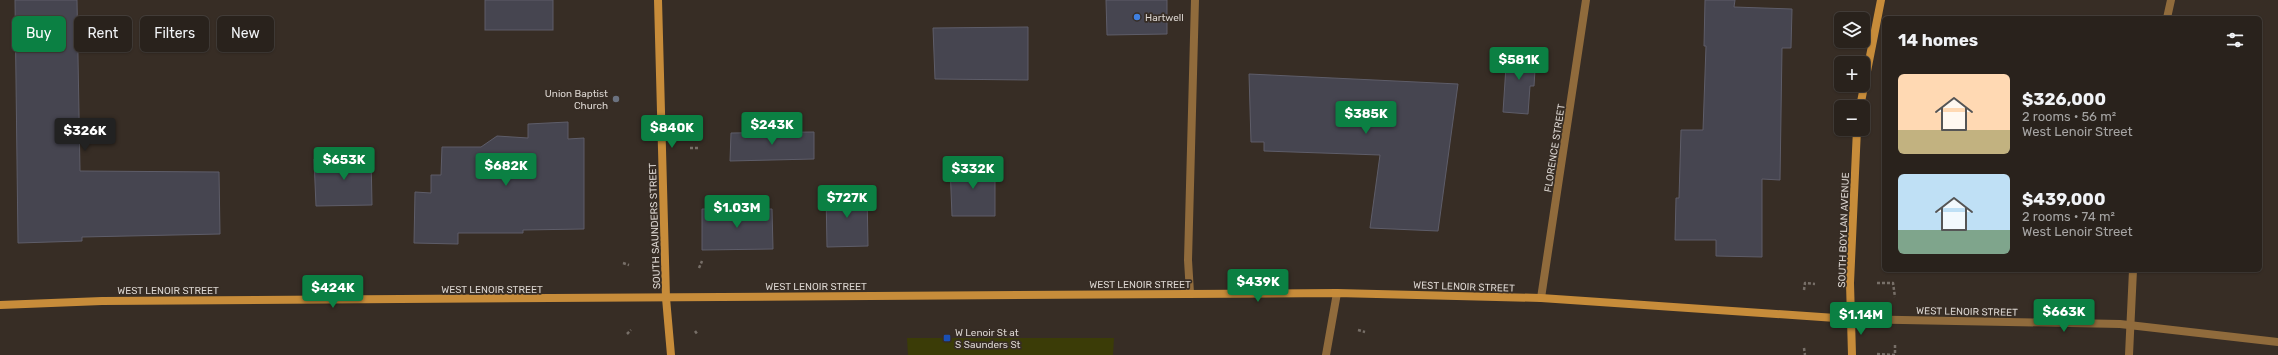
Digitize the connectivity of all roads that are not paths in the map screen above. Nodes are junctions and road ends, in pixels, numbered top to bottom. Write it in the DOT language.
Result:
graph roads {
  1 [pos="658,0"];
  2 [pos="1195,0"];
  3 [pos="1586,0"];
  4 [pos="1881,0"];
  5 [pos="2171,0"];
  6 [pos="2167,16"];
  7 [pos="1861,100"];
  8 [pos="1857,136"];
  9 [pos="2133,272"];
  10 [pos="1190,293"];
  11 [pos="1337,293"];
  12 [pos="666,298"];
  13 [pos="1541,298"];
  14 [pos="0,305"];
  15 [pos="1850,319"];
  16 [pos="2130,325"];
  17 [pos="2278,342"];
  18 [pos="671,355"];
  19 [pos="1326,355"];
  20 [pos="1852,355"];
  21 [pos="2129,355"];
  1 -- 12 [label="street, SOUTH SAUNDERS STREET"];
  2 -- 10 [label="street"];
  3 -- 13 [label="street, FLORENCE STREET"];
  4 -- 7 [label="street"];
  5 -- 6 [label="street"];
  8 -- 15 [label="street, SOUTH BOYLAN AVENUE"];
  9 -- 16 [label="street"];
  10 -- 11 [label="street, WEST LENOIR STREET"];
  10 -- 12 [label="street, WEST LENOIR STREET"];
  11 -- 13 [label="street, WEST LENOIR STREET"];
  11 -- 19 [label="street"];
  12 -- 14 [label="street, WEST LENOIR STREET"];
  12 -- 18 [label="street, SOUTH SAUNDERS STREET"];
  13 -- 15 [label="street, WEST LENOIR STREET"];
  15 -- 16 [label="street, WEST LENOIR STREET"];
  15 -- 20 [label="street, SOUTH BOYLAN AVENUE"];
  16 -- 17 [label="street, WEST LENOIR STREET"];
  16 -- 21 [label="street"];
}
